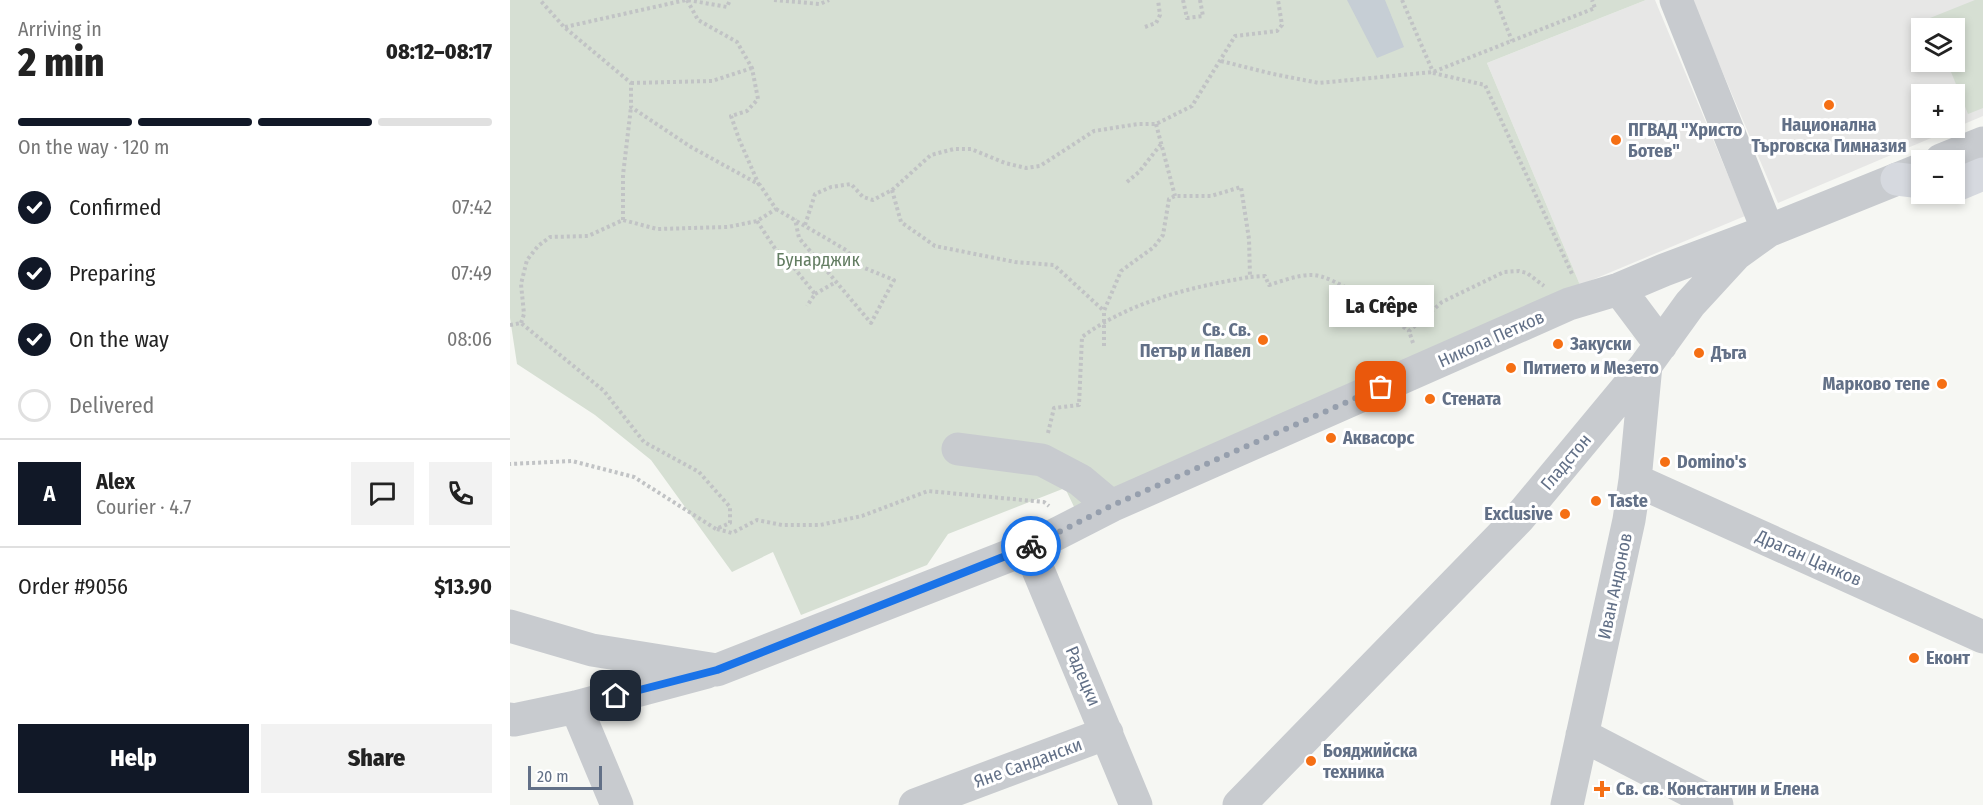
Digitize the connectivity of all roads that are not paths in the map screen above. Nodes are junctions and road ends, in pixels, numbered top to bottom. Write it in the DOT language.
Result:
graph roads {
  1 [pos="1676,0"];
  2 [pos="1983,143"];
  3 [pos="1965,150"];
  4 [pos="1983,174"];
  5 [pos="1911,178"];
  6 [pos="1965,181"];
  7 [pos="1768,231"];
  8 [pos="1619,289"];
  9 [pos="1654,355"];
  10 [pos="958,449"];
  11 [pos="1635,480"];
  12 [pos="1111,506"];
  13 [pos="1029,548"];
  14 [pos="510,626"];
  15 [pos="1983,637"];
  16 [pos="717,670"];
  17 [pos="576,707"];
  18 [pos="510,719"];
  19 [pos="1107,733"];
  20 [pos="1582,735"];
  21 [pos="616,805"];
  22 [pos="915,805"];
  23 [pos="1136,805"];
  24 [pos="1239,805"];
  25 [pos="1567,805"];
  26 [pos="1718,805"];
  1 -- 7 [label="street"];
  2 -- 3 [label="street"];
  4 -- 6 [label="main road"];
  5 -- 7 [label="street, Гладстон"];
  7 -- 8 [label="street, Никола Петков"];
  7 -- 9 [label="street, Гладстон"];
  8 -- 9 [label="street"];
  8 -- 12 [label="street, Никола Петков"];
  9 -- 11 [label="street, Иван Андонов"];
  9 -- 24 [label="street, Гладстон"];
  10 -- 12 [label="street"];
  11 -- 15 [label="street, Драган Цанков"];
  11 -- 20 [label="street, Иван Андонов"];
  12 -- 13 [label="street, Никола Петков"];
  13 -- 16 [label="street, Никола Петков"];
  13 -- 19 [label="street, Радецки"];
  14 -- 16 [label="street"];
  16 -- 17 [label="street"];
  17 -- 18 [label="street"];
  17 -- 21 [label="street"];
  19 -- 22 [label="street, Яне Сандански"];
  19 -- 23 [label="street, Радецки"];
  20 -- 25 [label="street, Иван Андонов"];
  20 -- 26 [label="street"];
}
